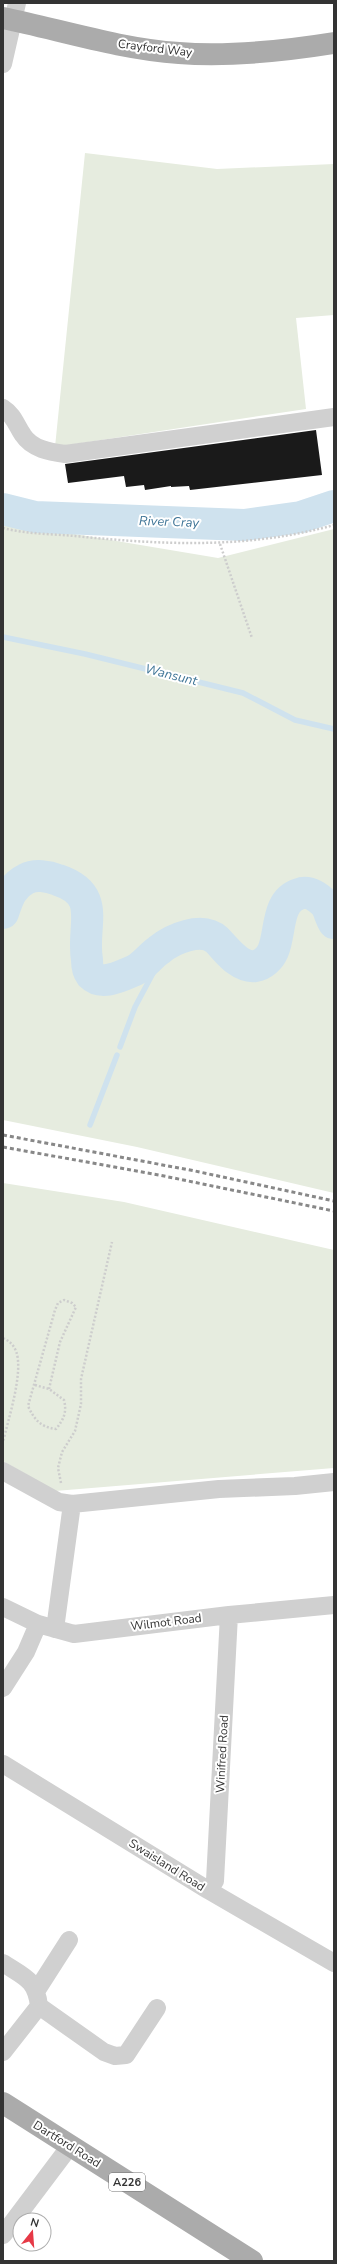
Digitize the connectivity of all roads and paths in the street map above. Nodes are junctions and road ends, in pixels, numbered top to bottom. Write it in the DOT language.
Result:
graph roads {
  1 [pos="11,13"];
  2 [pos="334,43"];
  3 [pos="3,64"];
  4 [pos="3,408"];
  5 [pos="334,417"];
  6 [pos="334,525"];
  7 [pos="3,528"];
  8 [pos="220,544"];
  9 [pos="252,638"];
  10 [pos="112,1242"];
  11 [pos="3,1338"];
  12 [pos="35,1385"];
  13 [pos="49,1389"];
  14 [pos="3,1442"];
  15 [pos="3,1471"];
  16 [pos="334,1482"];
  17 [pos="65,1503"];
  18 [pos="334,1605"];
  19 [pos="3,1607"];
  20 [pos="229,1615"];
  21 [pos="46,1626"];
  22 [pos="3,1688"];
  23 [pos="3,1764"];
  24 [pos="208,1890"];
  25 [pos="69,1940"];
  26 [pos="3,1963"];
  27 [pos="334,1963"];
  28 [pos="38,1998"];
  29 [pos="157,2008"];
  30 [pos="3,2052"];
  31 [pos="3,2103"];
  32 [pos="70,2146"];
  33 [pos="3,2235"];
  34 [pos="252,2261"];
  1 -- 2 [label="main road, Crayford Way"];
  1 -- 3 [label="street"];
  4 -- 5 [label="street"];
  6 -- 8 [label="path"];
  7 -- 8 [label="path"];
  8 -- 9 [label="path"];
  10 -- 17 [label="path"];
  11 -- 14 [label="path"];
  12 -- 13 [label="path"];
  12 -- 13 [label="path"];
  12 -- 13 [label="path"];
  15 -- 17 [label="street"];
  16 -- 17 [label="street"];
  17 -- 21 [label="street"];
  18 -- 20 [label="street, Wilmot Road"];
  19 -- 21 [label="street, Wilmot Road"];
  20 -- 21 [label="street, Wilmot Road"];
  20 -- 24 [label="street, Winifred Road"];
  21 -- 22 [label="street"];
  23 -- 24 [label="street, Swaisland Road"];
  24 -- 27 [label="street, Swaisland Road"];
  25 -- 28 [label="street"];
  26 -- 28 [label="street"];
  28 -- 29 [label="street"];
  28 -- 30 [label="street"];
  31 -- 32 [label="main road, Dartford Road / A226"];
  32 -- 33 [label="street"];
  32 -- 34 [label="main road, Dartford Road / A226"];
}
